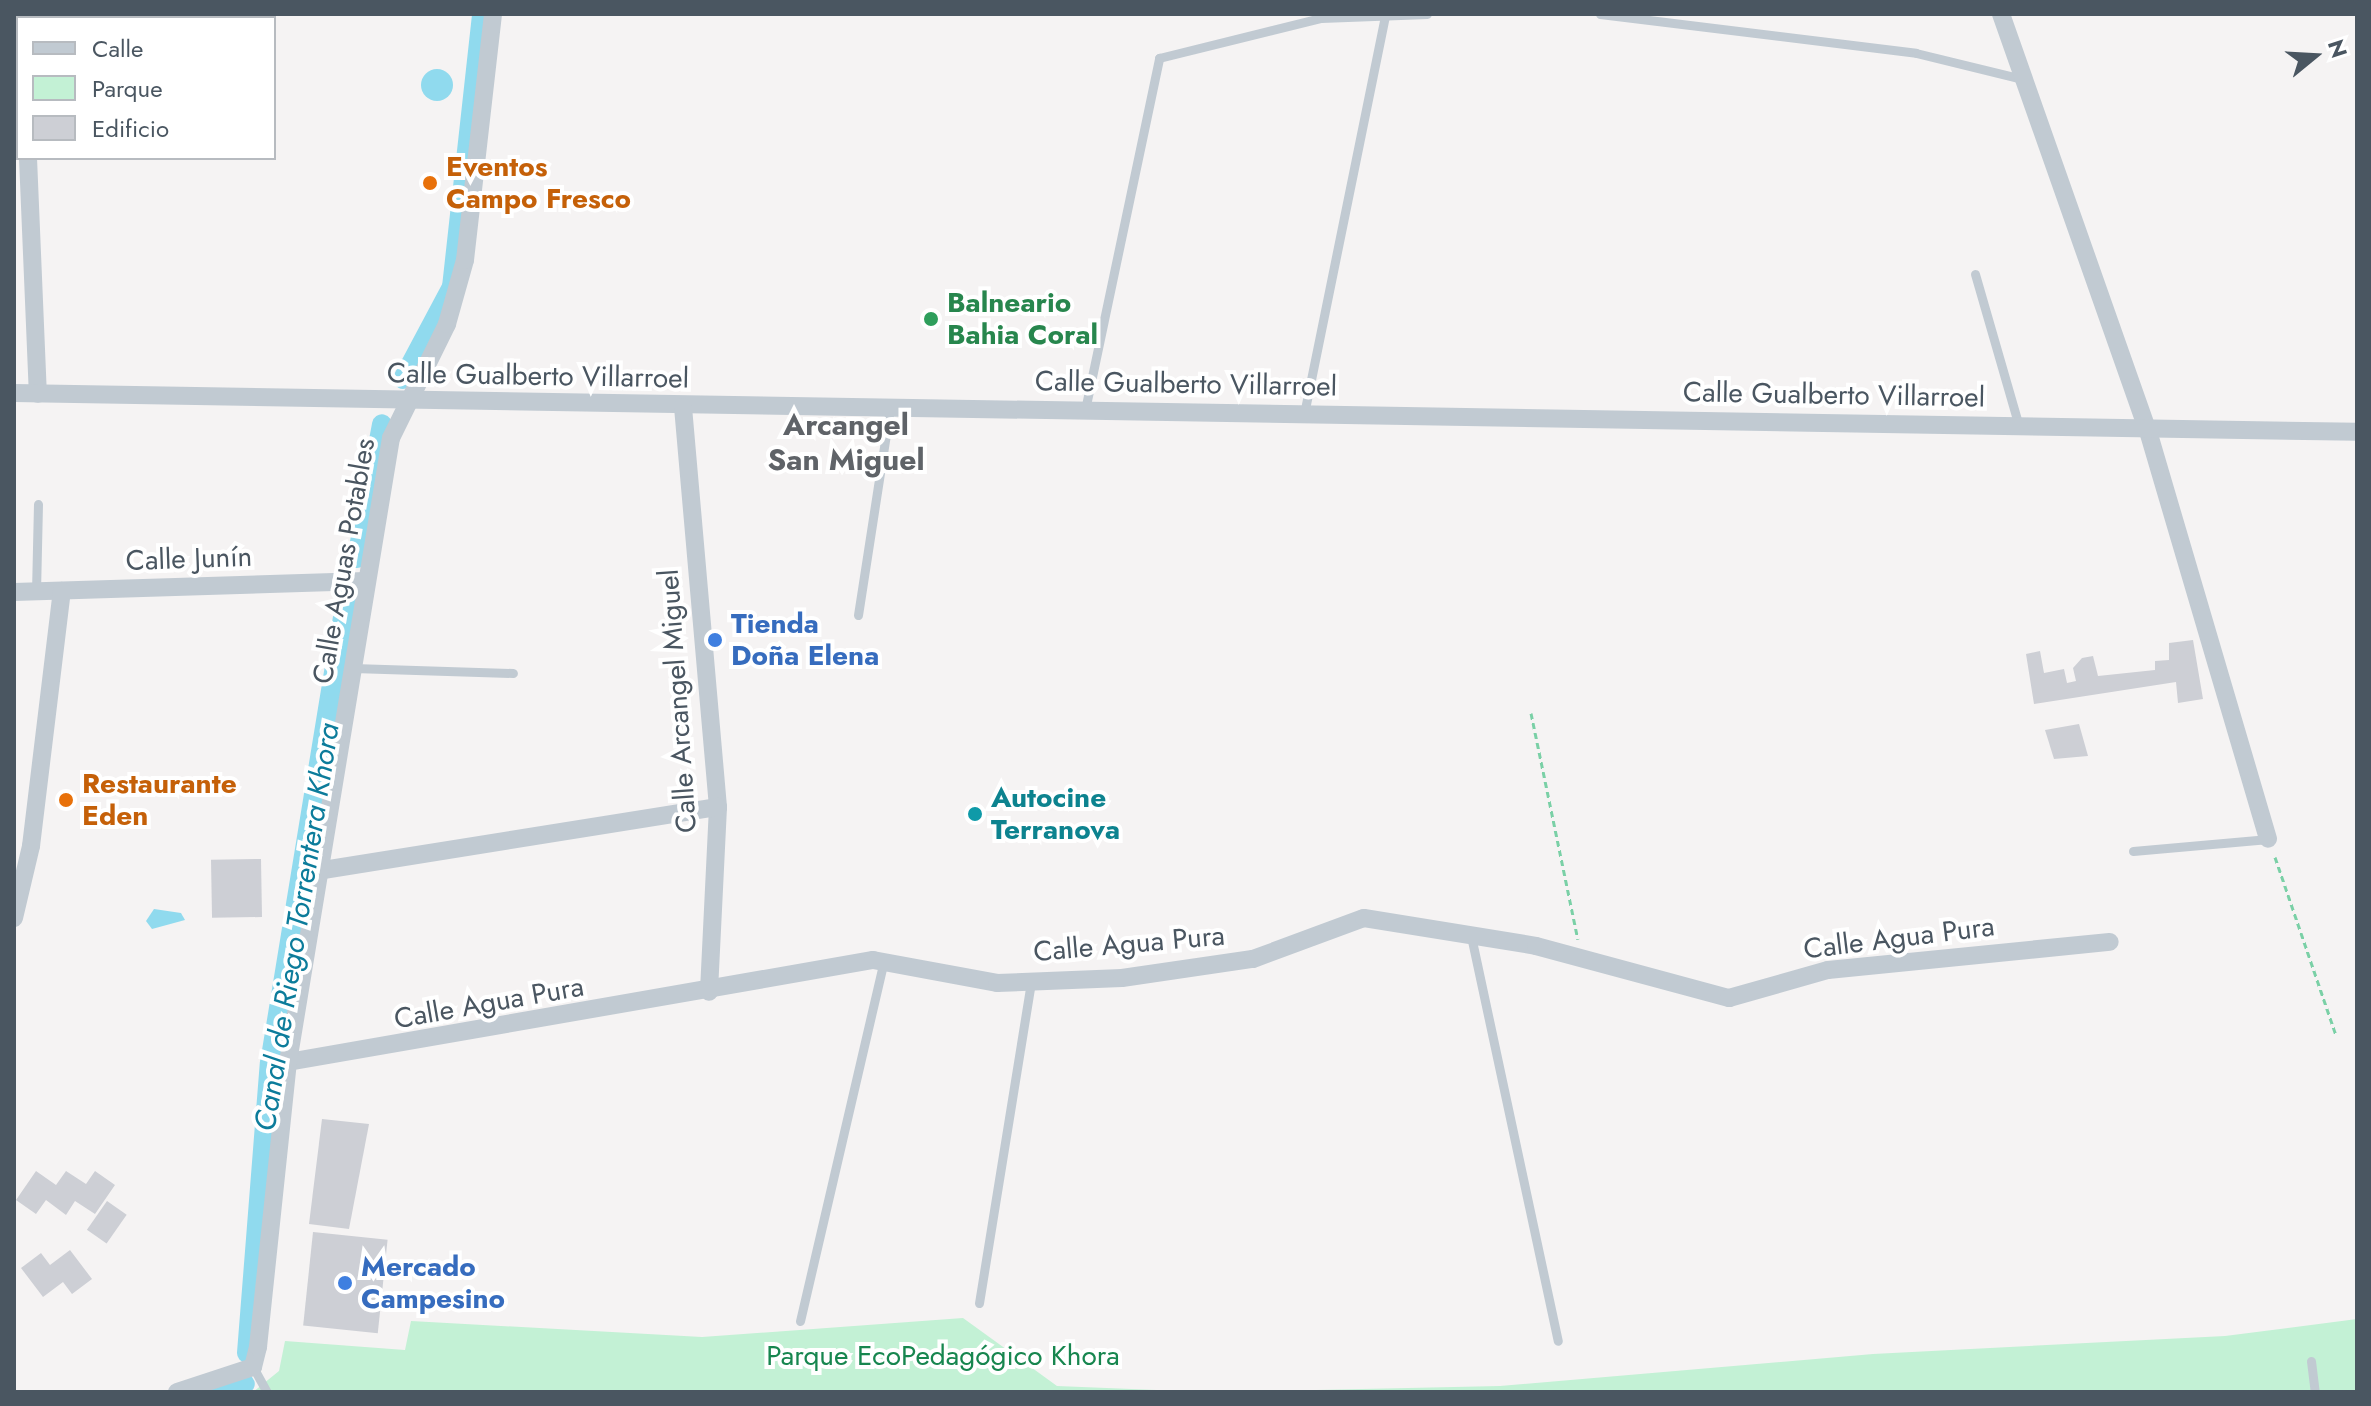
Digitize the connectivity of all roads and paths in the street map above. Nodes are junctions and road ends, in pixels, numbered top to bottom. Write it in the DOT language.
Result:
graph roads {
  1 [pos="493,14"];
  2 [pos="1427,14"];
  3 [pos="1600,14"];
  4 [pos="2001,14"];
  5 [pos="1385,16"];
  6 [pos="2023,79"];
  7 [pos="28,160"];
  8 [pos="1975,274"];
  9 [pos="14,393"];
  10 [pos="38,394"];
  11 [pos="410,401"];
  12 [pos="683,407"];
  13 [pos="890,408"];
  14 [pos="1085,410"];
  15 [pos="1304,414"];
  16 [pos="2019,426"];
  17 [pos="2148,431"];
  18 [pos="2357,432"];
  19 [pos="38,504"];
  20 [pos="366,581"];
  21 [pos="62,591"];
  22 [pos="14,592"];
  23 [pos="36,592"];
  24 [pos="858,615"];
  25 [pos="353,668"];
  26 [pos="513,673"];
  27 [pos="1531,713"];
  28 [pos="718,807"];
  29 [pos="2268,839"];
  30 [pos="2133,851"];
  31 [pos="317,871"];
  32 [pos="14,918"];
  33 [pos="1470,933"];
  34 [pos="2110,942"];
  35 [pos="1582,959"];
  36 [pos="884,960"];
  37 [pos="1031,982"];
  38 [pos="709,992"];
  39 [pos="2336,1035"];
  40 [pos="288,1062"];
  41 [pos="979,1303"];
  42 [pos="800,1321"];
  43 [pos="1558,1341"];
  44 [pos="2311,1361"];
  45 [pos="253,1367"];
  46 [pos="177,1392"];
  47 [pos="267,1392"];
  48 [pos="2315,1392"];
  1 -- 11 [label="street, Calle Aguas Potables"];
  2 -- 5 [label="lane"];
  3 -- 6 [label="lane"];
  4 -- 6 [label="street"];
  5 -- 14 [label="lane"];
  5 -- 15 [label="lane"];
  6 -- 17 [label="street"];
  7 -- 10 [label="street"];
  8 -- 16 [label="lane"];
  9 -- 10 [label="street, Calle Gualberto Villarroel"];
  10 -- 11 [label="street, Calle Gualberto Villarroel"];
  11 -- 12 [label="street, Calle Gualberto Villarroel"];
  11 -- 20 [label="street, Calle Aguas Potables"];
  12 -- 13 [label="street, Calle Gualberto Villarroel"];
  12 -- 28 [label="street, Calle Arcangel Miguel"];
  13 -- 14 [label="street, Calle Gualberto Villarroel"];
  13 -- 24 [label="lane"];
  14 -- 15 [label="street, Calle Gualberto Villarroel"];
  15 -- 16 [label="street, Calle Gualberto Villarroel"];
  16 -- 17 [label="street, Calle Gualberto Villarroel"];
  17 -- 18 [label="street, Calle Gualberto Villarroel"];
  17 -- 29 [label="street"];
  19 -- 23 [label="lane"];
  20 -- 21 [label="street, Calle Junín"];
  20 -- 25 [label="street, Calle Aguas Potables"];
  21 -- 23 [label="street, Calle Junín"];
  21 -- 32 [label="street"];
  22 -- 23 [label="street, Calle Junín"];
  25 -- 26 [label="lane"];
  25 -- 31 [label="street, Calle Aguas Potables"];
  27 -- 35 [label="path"];
  28 -- 31 [label="street"];
  28 -- 38 [label="street, Calle Arcangel Miguel"];
  29 -- 30 [label="lane"];
  29 -- 39 [label="path"];
  31 -- 40 [label="street, Calle Aguas Potables"];
  33 -- 35 [label="street, Calle Agua Pura"];
  33 -- 37 [label="street, Calle Agua Pura"];
  33 -- 43 [label="lane"];
  34 -- 35 [label="street, Calle Agua Pura"];
  36 -- 37 [label="street, Calle Agua Pura"];
  36 -- 38 [label="street, Calle Agua Pura"];
  36 -- 42 [label="lane"];
  37 -- 41 [label="lane"];
  38 -- 40 [label="street, Calle Agua Pura"];
  40 -- 45 [label="street, Calle Aguas Potables"];
  44 -- 48 [label="lane"];
  45 -- 46 [label="street"];
  45 -- 47 [label="lane"];
}
